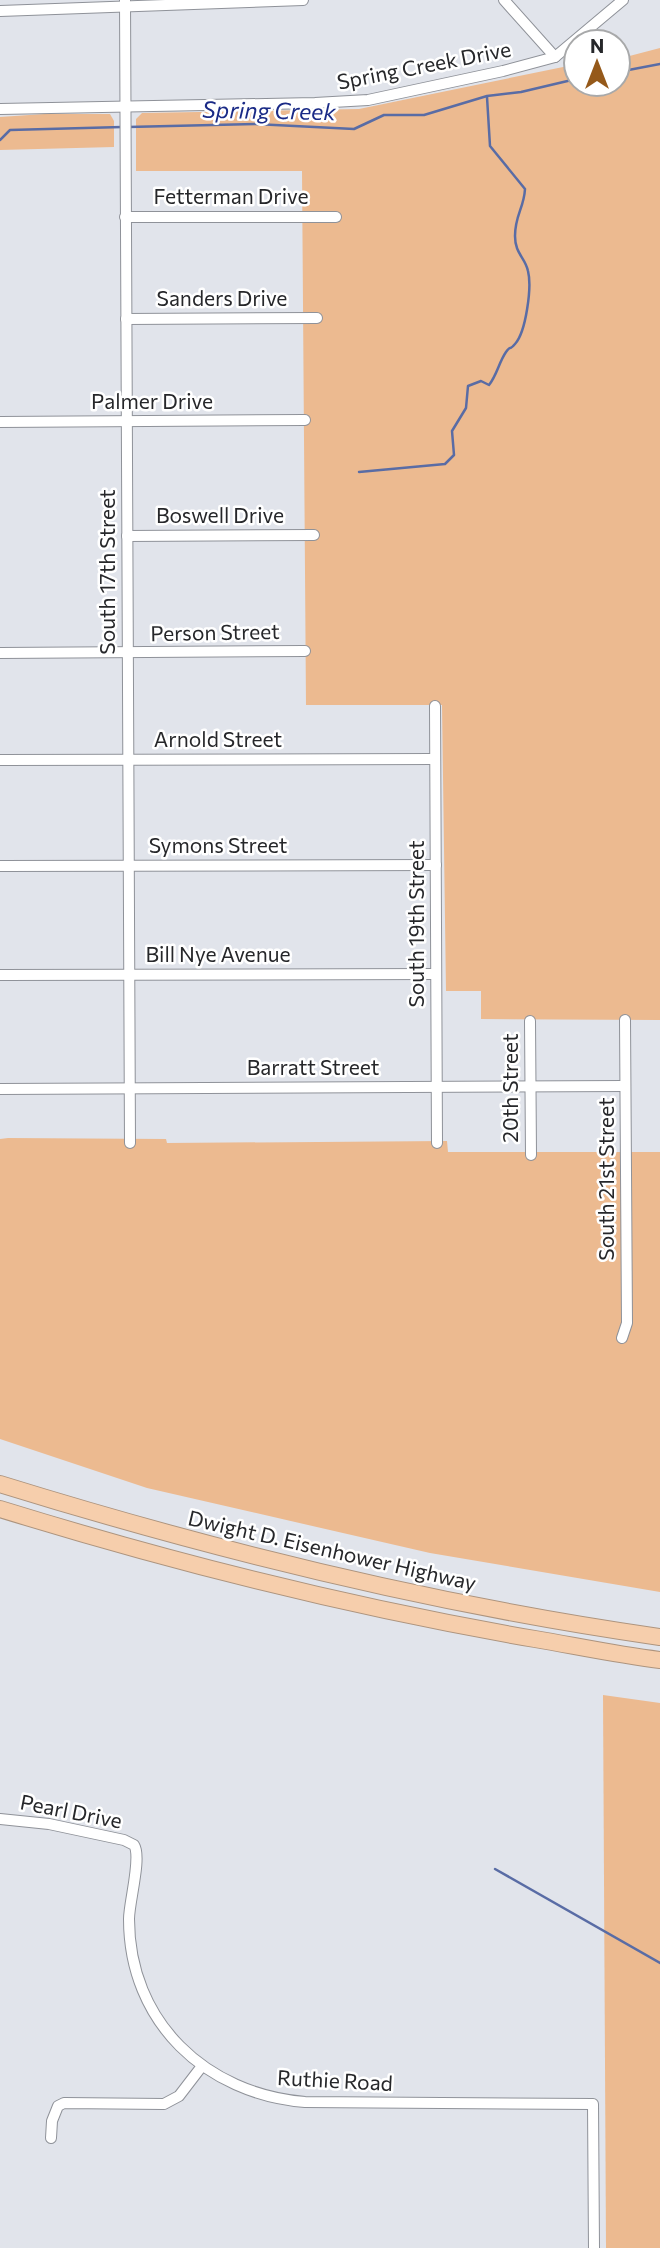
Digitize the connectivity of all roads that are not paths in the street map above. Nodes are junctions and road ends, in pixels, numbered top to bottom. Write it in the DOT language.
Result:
graph roads {
  1 [pos="303,0"];
  2 [pos="504,0"];
  3 [pos="622,0"];
  4 [pos="125,3"];
  5 [pos="0,11"];
  6 [pos="555,57"];
  7 [pos="125,106"];
  8 [pos="0,109"];
  9 [pos="125,217"];
  10 [pos="336,217"];
  11 [pos="317,318"];
  12 [pos="126,319"];
  13 [pos="305,420"];
  14 [pos="127,421"];
  15 [pos="0,422"];
  16 [pos="314,535"];
  17 [pos="127,536"];
  18 [pos="305,651"];
  19 [pos="0,653"];
  20 [pos="128,653"];
  21 [pos="435,706"];
  22 [pos="435,759"];
  23 [pos="0,760"];
  24 [pos="128,760"];
  25 [pos="128,865"];
  26 [pos="436,865"];
  27 [pos="0,866"];
  28 [pos="129,974"];
  29 [pos="436,974"];
  30 [pos="0,975"];
  31 [pos="625,1020"];
  32 [pos="530,1021"];
  33 [pos="530,1086"];
  34 [pos="625,1086"];
  35 [pos="436,1087"];
  36 [pos="0,1089"];
  37 [pos="130,1089"];
  38 [pos="130,1143"];
  39 [pos="436,1143"];
  40 [pos="531,1155"];
  41 [pos="622,1338"];
  42 [pos="0,1484"];
  43 [pos="0,1509"];
  44 [pos="660,1637"];
  45 [pos="660,1660"];
  46 [pos="0,1819"];
  47 [pos="134,1845"];
  48 [pos="202,2066"];
  49 [pos="51,2138"];
  50 [pos="594,2248"];
  1 -- 4 [label="street"];
  2 -- 6 [label="street"];
  3 -- 6 [label="street, Spring Creek Drive"];
  4 -- 5 [label="street"];
  4 -- 7 [label="street, South 17th Street"];
  6 -- 7 [label="street, Spring Creek Drive"];
  7 -- 8 [label="street, Spring Creek Drive"];
  7 -- 9 [label="street, South 17th Street"];
  9 -- 10 [label="street, Fetterman Drive"];
  9 -- 12 [label="street, South 17th Street"];
  11 -- 12 [label="street, Sanders Drive"];
  12 -- 14 [label="street, South 17th Street"];
  13 -- 14 [label="street, Palmer Drive"];
  14 -- 15 [label="street, Palmer Drive"];
  14 -- 17 [label="street, South 17th Street"];
  16 -- 17 [label="street, Boswell Drive"];
  17 -- 20 [label="street, South 17th Street"];
  18 -- 20 [label="street, Person Street"];
  19 -- 20 [label="street, Person Street"];
  20 -- 24 [label="street, South 17th Street"];
  21 -- 22 [label="street, South 19th Street"];
  22 -- 24 [label="street, Arnold Street"];
  22 -- 26 [label="street, South 19th Street"];
  23 -- 24 [label="street, Arnold Street"];
  24 -- 25 [label="street, South 17th Street"];
  25 -- 26 [label="street, Symons Street"];
  25 -- 27 [label="street, Symons Street"];
  25 -- 28 [label="street, South 17th Street"];
  26 -- 29 [label="street, South 19th Street"];
  28 -- 29 [label="street, Bill Nye Avenue"];
  28 -- 30 [label="street, Bill Nye Avenue"];
  28 -- 37 [label="street, South 17th Street"];
  29 -- 35 [label="street, South 19th Street"];
  31 -- 34 [label="street, South 21st Street"];
  32 -- 33 [label="street, 20th Street"];
  33 -- 34 [label="street, Barratt Street"];
  33 -- 35 [label="street, Barratt Street"];
  33 -- 40 [label="street, 20th Street"];
  34 -- 41 [label="street, South 21st Street"];
  35 -- 37 [label="street, Barratt Street"];
  35 -- 39 [label="street, South 19th Street"];
  36 -- 37 [label="street, Barratt Street"];
  37 -- 38 [label="street, South 17th Street"];
  42 -- 44 [label="highway, Dwight D. Eisenhower Highway"];
  43 -- 45 [label="highway, Dwight D. Eisenhower Highway"];
  46 -- 47 [label="street, Pearl Drive"];
  47 -- 48 [label="street, Ruthie Road"];
  48 -- 49 [label="street"];
  48 -- 50 [label="street, Ruthie Road"];
}
